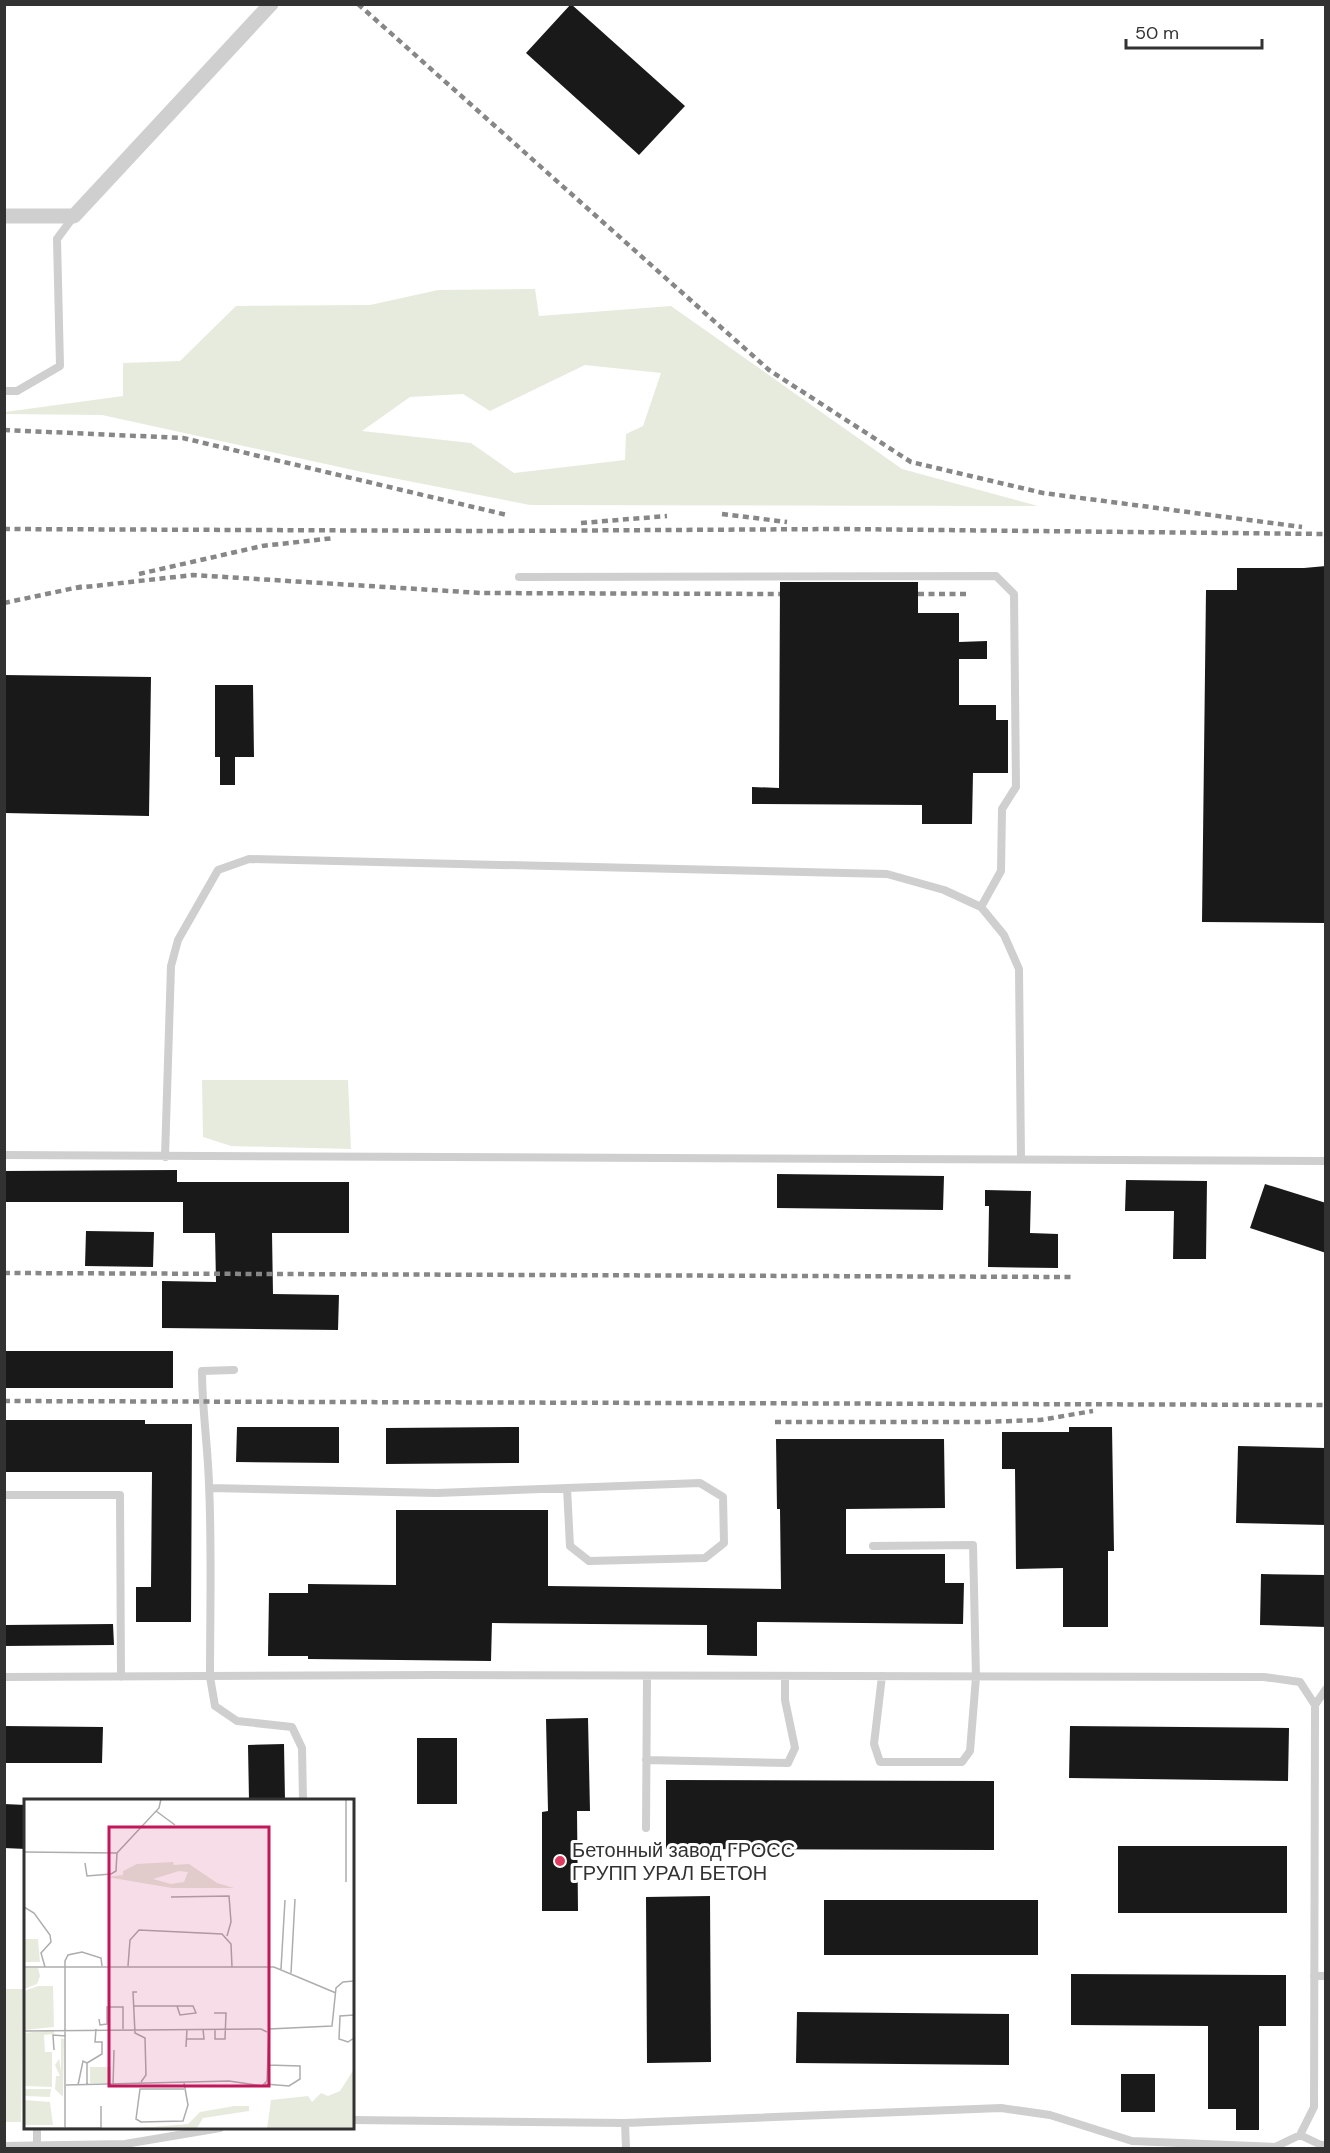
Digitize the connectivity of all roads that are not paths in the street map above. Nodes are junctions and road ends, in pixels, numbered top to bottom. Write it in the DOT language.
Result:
graph roads {
  1 [pos="271,4"];
  2 [pos="4,216"];
  3 [pos="74,216"];
  4 [pos="4,391"];
  5 [pos="519,577"];
  6 [pos="981,907"];
  7 [pos="4,1155"];
  8 [pos="165,1157"];
  9 [pos="1021,1160"];
  10 [pos="1326,1161"];
  11 [pos="234,1370"];
  12 [pos="210,1488"];
  13 [pos="567,1488"];
  14 [pos="4,1495"];
  15 [pos="873,1546"];
  16 [pos="647,1676"];
  17 [pos="785,1676"];
  18 [pos="882,1676"];
  19 [pos="4,1677"];
  20 [pos="122,1677"];
  21 [pos="210,1677"];
  22 [pos="976,1677"];
  23 [pos="1326,1689"];
  24 [pos="1315,1705"];
  25 [pos="646,1760"];
  26 [pos="303,1799"];
  27 [pos="646,1828"];
  28 [pos="1314,1976"];
  29 [pos="1326,1976"];
  30 [pos="354,2120"];
  31 [pos="625,2123"];
  32 [pos="37,2129"];
  33 [pos="209,2129"];
  34 [pos="1300,2135"];
  35 [pos="1326,2145"];
  36 [pos="4,2146"];
  37 [pos="37,2147"];
  38 [pos="626,2148"];
  1 -- 3 [label="street"];
  2 -- 3 [label="street"];
  3 -- 4 [label="lane"];
  5 -- 6 [label="lane"];
  6 -- 8 [label="lane"];
  6 -- 9 [label="lane"];
  7 -- 8 [label="lane"];
  8 -- 9 [label="lane"];
  9 -- 10 [label="lane"];
  11 -- 12 [label="lane"];
  12 -- 13 [label="lane"];
  12 -- 21 [label="lane"];
  13 -- 13 [label="lane"];
  14 -- 20 [label="lane"];
  15 -- 22 [label="lane"];
  16 -- 17 [label="lane"];
  16 -- 21 [label="lane"];
  16 -- 25 [label="lane"];
  17 -- 18 [label="lane"];
  17 -- 25 [label="lane"];
  18 -- 22 [label="lane"];
  18 -- 22 [label="lane"];
  19 -- 20 [label="lane"];
  20 -- 21 [label="lane"];
  21 -- 26 [label="lane"];
  22 -- 24 [label="lane"];
  23 -- 24 [label="lane"];
  24 -- 28 [label="lane"];
  25 -- 27 [label="lane"];
  28 -- 29 [label="lane"];
  28 -- 34 [label="lane"];
  30 -- 31 [label="lane"];
  31 -- 34 [label="lane"];
  31 -- 38 [label="lane"];
  32 -- 37 [label="lane"];
  33 -- 37 [label="lane"];
  34 -- 35 [label="lane"];
  36 -- 37 [label="lane"];
}
